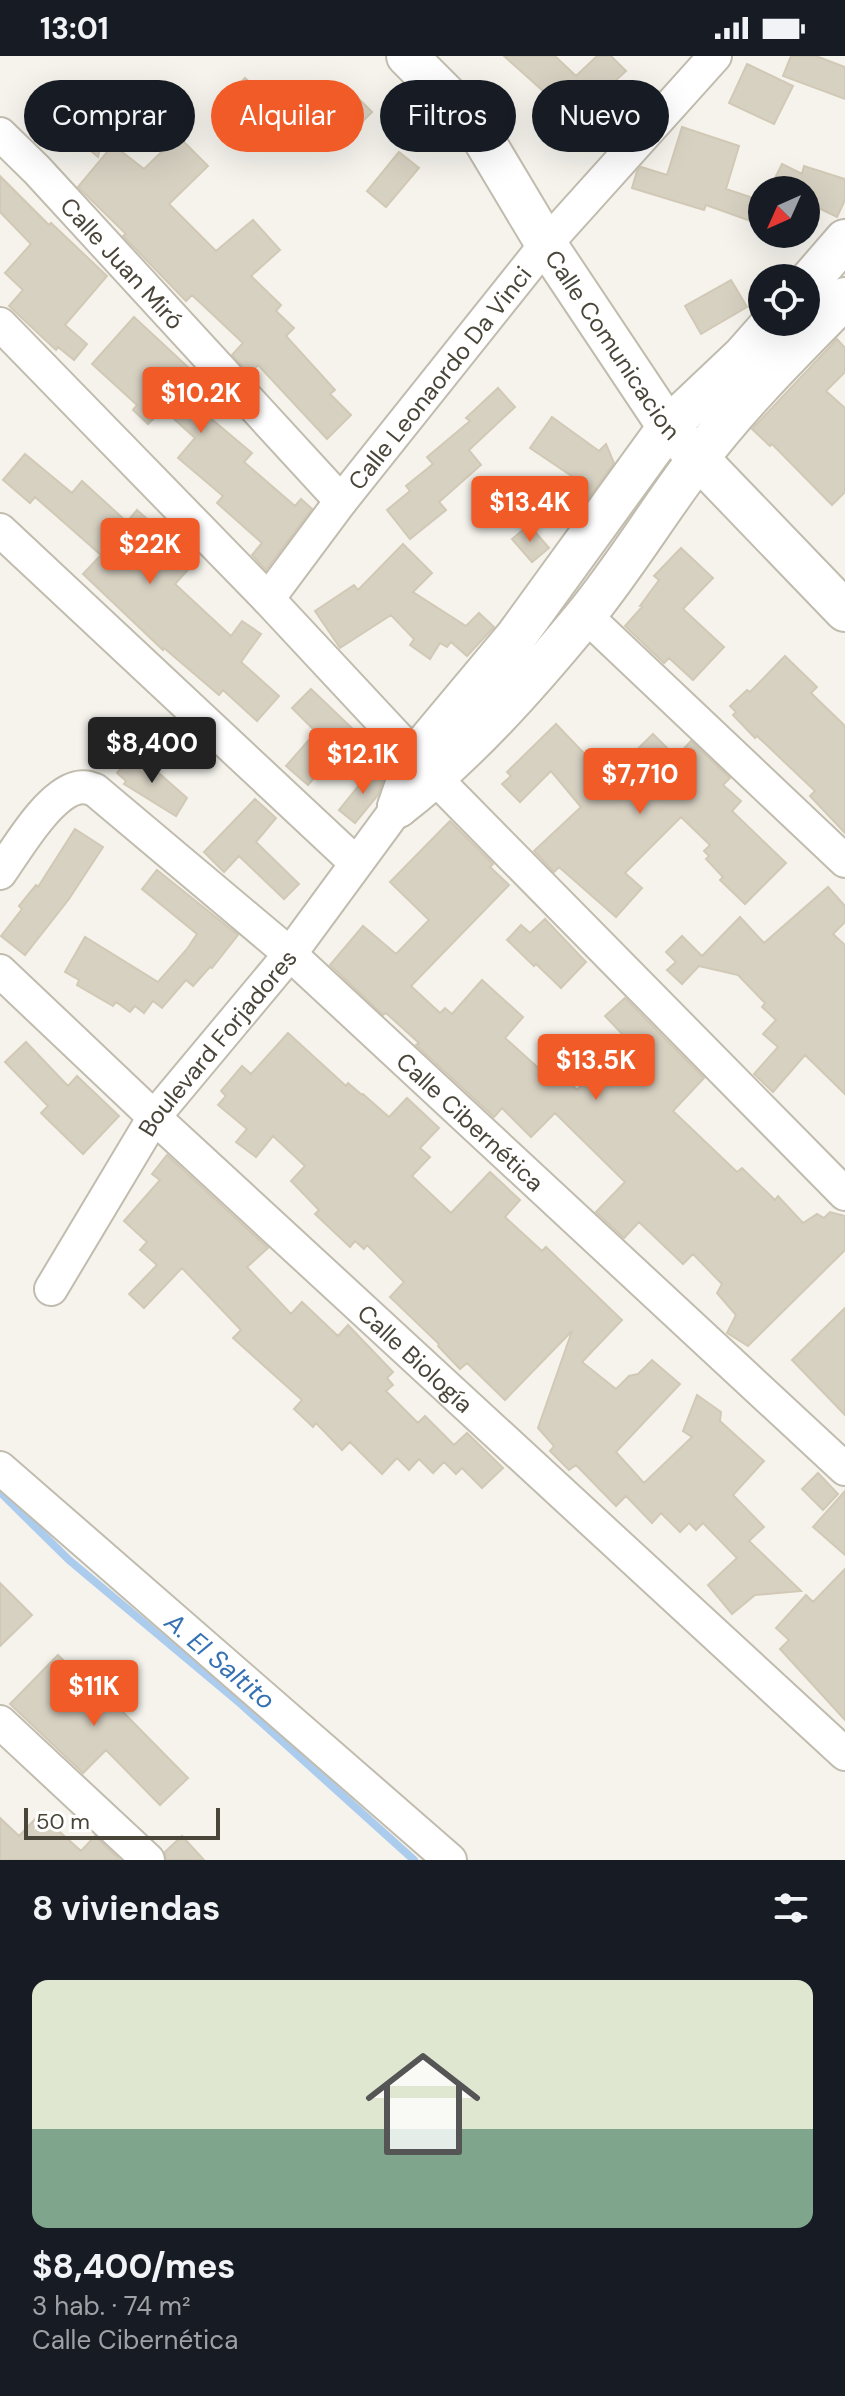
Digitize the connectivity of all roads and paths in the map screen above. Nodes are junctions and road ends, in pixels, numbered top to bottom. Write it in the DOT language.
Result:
graph roads {
  1 [pos="407,56"];
  2 [pos="715,56"];
  3 [pos="0,134"];
  4 [pos="845,240"];
  5 [pos="546,244"];
  6 [pos="820,269"];
  7 [pos="845,298"];
  8 [pos="0,324"];
  9 [pos="761,336"];
  10 [pos="668,427"];
  11 [pos="699,457"];
  12 [pos="341,501"];
  13 [pos="0,530"];
  14 [pos="268,599"];
  15 [pos="845,611"];
  16 [pos="585,615"];
  17 [pos="425,768"];
  18 [pos="398,807"];
  19 [pos="842,853"];
  20 [pos="356,863"];
  21 [pos="0,873"];
  22 [pos="290,954"];
  23 [pos="0,971"];
  24 [pos="154,1117"];
  25 [pos="845,1194"];
  26 [pos="51,1289"];
  27 [pos="0,1468"];
  28 [pos="845,1469"];
  29 [pos="0,1722"];
  30 [pos="839,1749"];
  31 [pos="148,1860"];
  32 [pos="450,1860"];
  1 -- 5 [label="street, Calle Comunicacion"];
  2 -- 5 [label="street, Calle Leonaordo Da Vinci"];
  3 -- 12 [label="street, Calle Juan Miró"];
  4 -- 6 [label="street"];
  5 -- 10 [label="street, Calle Comunicacion"];
  5 -- 12 [label="street, Calle Leonaordo Da Vinci"];
  7 -- 11 [label="street, Boulevard Forjadores"];
  8 -- 14 [label="street"];
  9 -- 10 [label="street, Boulevard Forjadores"];
  10 -- 11 [label="street, Calle Comunicacion"];
  10 -- 17 [label="street, Boulevard Forjadores"];
  11 -- 15 [label="street, Calle Comunicacion"];
  11 -- 16 [label="street, Boulevard Forjadores"];
  12 -- 14 [label="street, Calle Leonaordo Da Vinci"];
  13 -- 20 [label="street"];
  14 -- 17 [label="street"];
  16 -- 17 [label="street, Boulevard Forjadores"];
  16 -- 19 [label="street"];
  17 -- 18 [label="street, Boulevard Forjadores"];
  17 -- 25 [label="street"];
  18 -- 20 [label="street, Boulevard Forjadores"];
  20 -- 22 [label="street, Boulevard Forjadores"];
  21 -- 22 [label="street, Calle Cibernética"];
  22 -- 24 [label="street, Boulevard Forjadores"];
  22 -- 28 [label="street, Calle Cibernética"];
  23 -- 24 [label="street, Calle Biología"];
  24 -- 26 [label="street, Boulevard Forjadores"];
  24 -- 30 [label="street, Calle Biología"];
  27 -- 32 [label="street"];
  29 -- 31 [label="street"];
}
